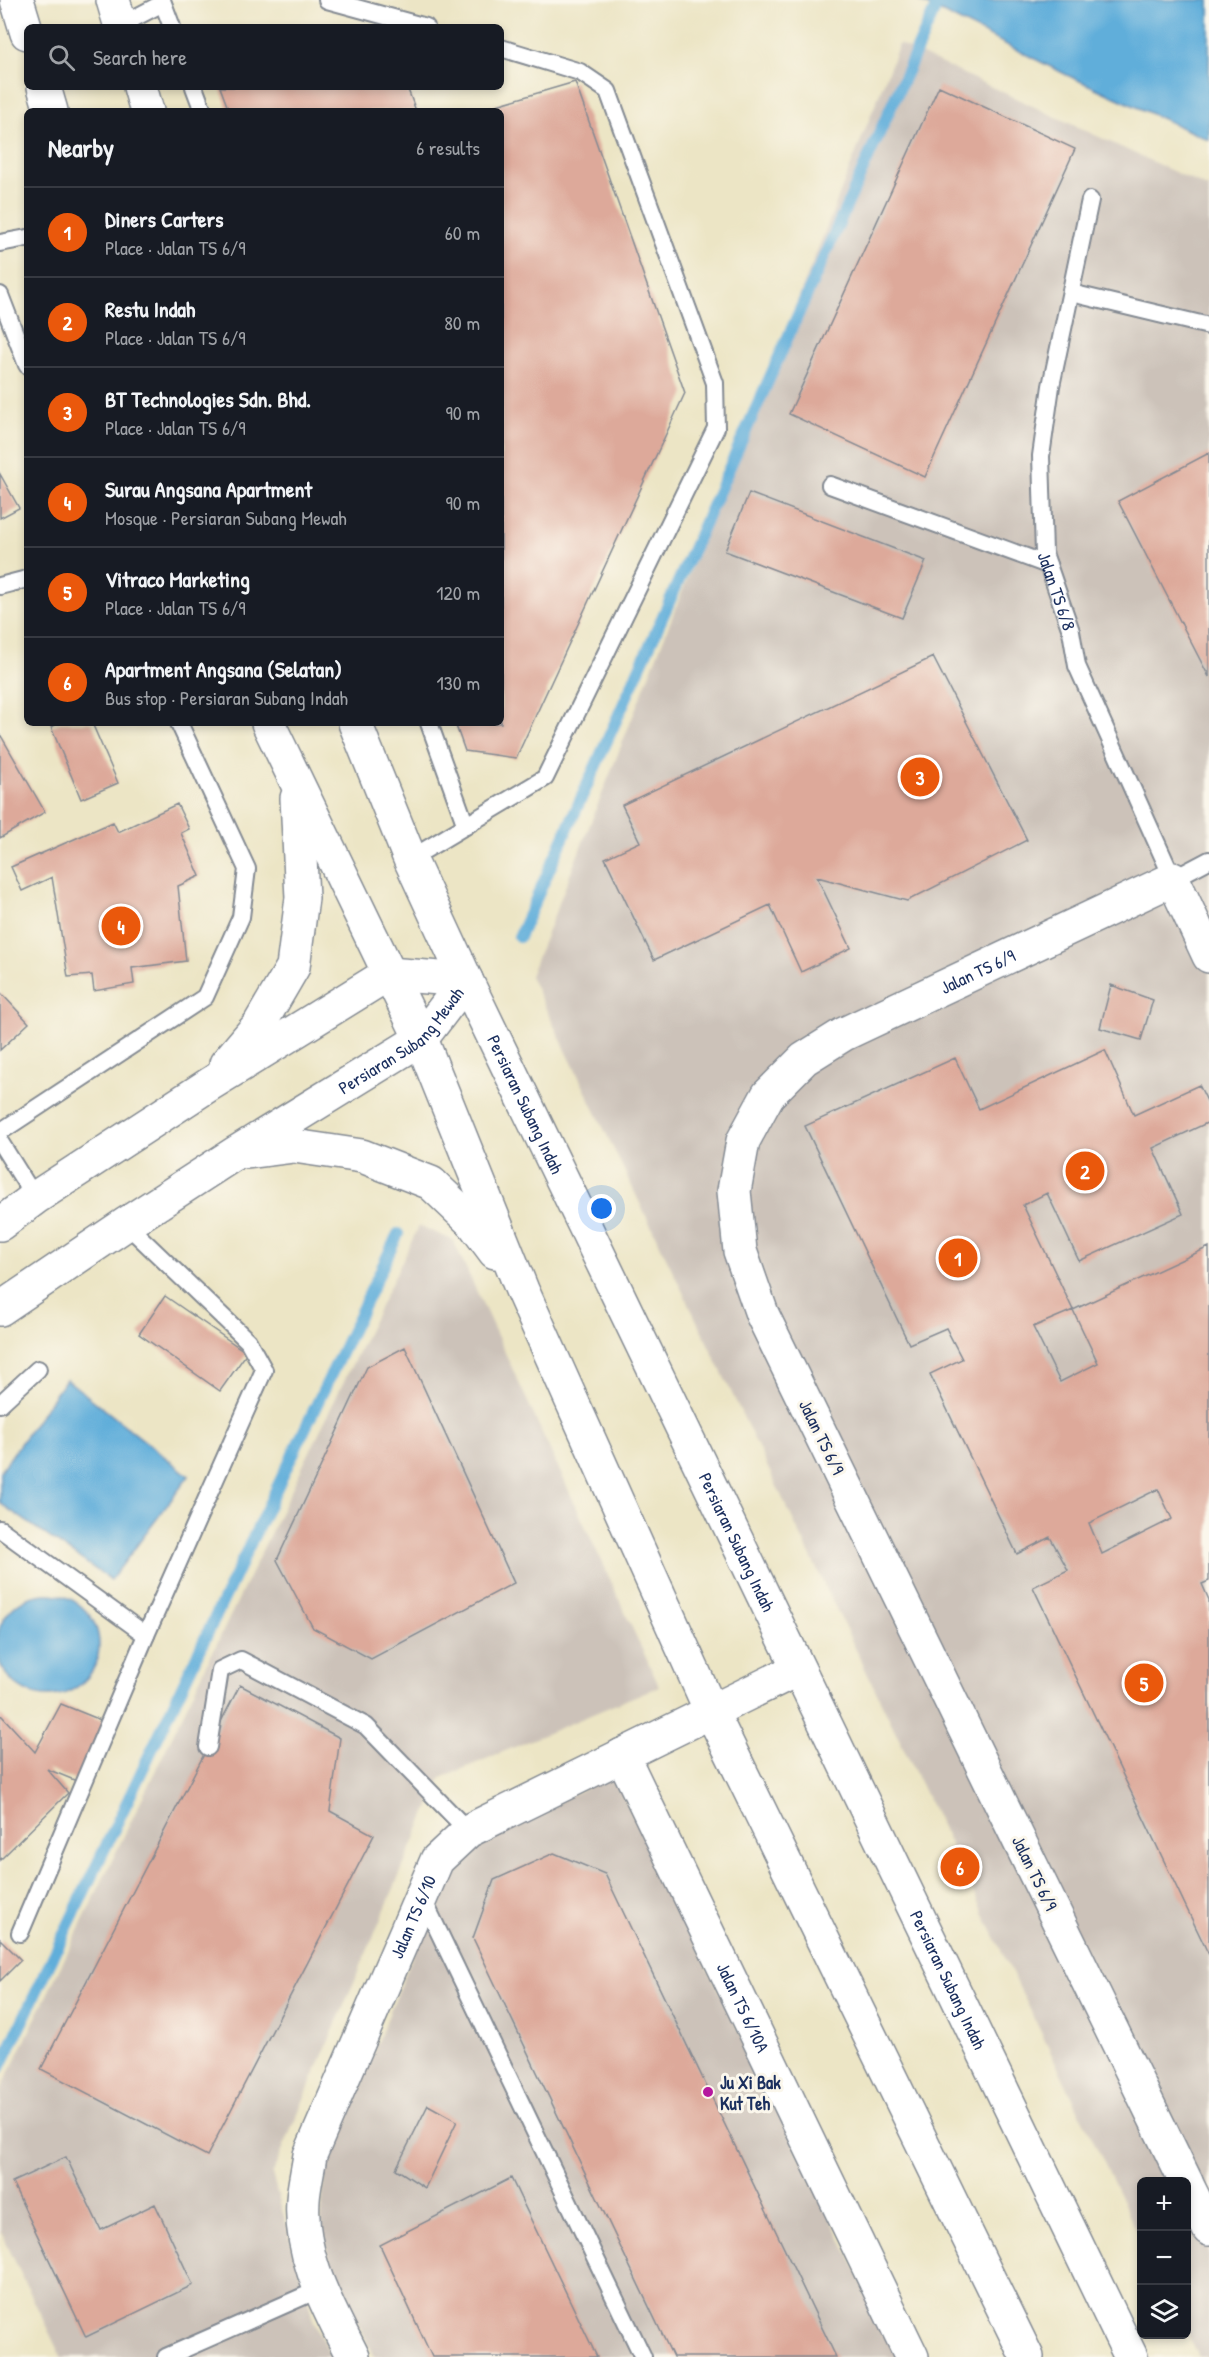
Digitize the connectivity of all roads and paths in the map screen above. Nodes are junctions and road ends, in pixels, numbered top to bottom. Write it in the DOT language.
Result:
graph roads {
  1 [pos="17,0"];
  2 [pos="327,0"];
  3 [pos="168,1"];
  4 [pos="118,17"];
  5 [pos="24,24"];
  6 [pos="172,24"];
  7 [pos="415,24"];
  8 [pos="504,49"];
  9 [pos="45,90"];
  10 [pos="141,90"];
  11 [pos="195,90"];
  12 [pos="50,108"];
  13 [pos="146,108"];
  14 [pos="202,108"];
  15 [pos="1090,200"];
  16 [pos="24,239"];
  17 [pos="0,243"];
  18 [pos="1071,293"];
  19 [pos="0,295"];
  20 [pos="1209,326"];
  21 [pos="24,357"];
  22 [pos="830,485"];
  23 [pos="1048,566"];
  24 [pos="24,580"];
  25 [pos="0,586"];
  26 [pos="180,726"];
  27 [pos="269,726"];
  28 [pos="356,726"];
  29 [pos="430,726"];
  30 [pos="297,784"];
  31 [pos="466,825"];
  32 [pos="410,859"];
  33 [pos="1209,860"];
  34 [pos="1173,879"];
  35 [pos="1209,956"];
  36 [pos="388,974"];
  37 [pos="466,980"];
  38 [pos="421,1039"];
  39 [pos="210,1084"];
  40 [pos="0,1132"];
  41 [pos="0,1142"];
  42 [pos="234,1154"];
  43 [pos="35,1198"];
  44 [pos="0,1224"];
  45 [pos="126,1224"];
  46 [pos="522,1290"];
  47 [pos="0,1309"];
  48 [pos="38,1369"];
  49 [pos="0,1404"];
  50 [pos="0,1529"];
  51 [pos="146,1635"];
  52 [pos="798,1669"];
  53 [pos="711,1711"];
  54 [pos="208,1747"];
  55 [pos="622,1755"];
  56 [pos="468,1831"];
  57 [pos="422,1897"];
  58 [pos="20,1933"];
  59 [pos="1184,2177"];
  60 [pos="1191,2192"];
  61 [pos="1209,2229"];
  62 [pos="320,2289"];
  63 [pos="166,2357"];
  64 [pos="353,2357"];
  65 [pos="643,2357"];
  66 [pos="912,2357"];
  67 [pos="1027,2357"];
  68 [pos="1131,2357"];
  1 -- 5 [label="main road"];
  2 -- 7 [label="lane"];
  3 -- 4 [label="lane"];
  3 -- 6 [label="lane"];
  8 -- 31 [label="lane"];
  9 -- 12 [label="main road"];
  10 -- 13 [label="main road"];
  11 -- 14 [label="lane"];
  15 -- 18 [label="lane, Jalan TS 6/8"];
  16 -- 17 [label="lane"];
  18 -- 20 [label="lane"];
  18 -- 23 [label="lane, Jalan TS 6/8"];
  19 -- 21 [label="lane"];
  22 -- 23 [label="lane"];
  23 -- 34 [label="lane, Jalan TS 6/8"];
  24 -- 25 [label="lane"];
  26 -- 40 [label="lane"];
  27 -- 30 [label="main road"];
  28 -- 32 [label="main road, Persiaran Subang Indah"];
  29 -- 31 [label="lane"];
  30 -- 36 [label="main road"];
  30 -- 39 [label="main road"];
  31 -- 32 [label="lane"];
  32 -- 37 [label="main road, Persiaran Subang Indah"];
  33 -- 34 [label="lane"];
  34 -- 35 [label="main road, Jalan TS 6/8"];
  34 -- 59 [label="main road, Jalan TS 6/9"];
  36 -- 37 [label="main road, Persiaran Subang Mewah"];
  36 -- 38 [label="main road"];
  36 -- 39 [label="main road"];
  37 -- 38 [label="main road, Persiaran Subang Mewah"];
  37 -- 52 [label="main road, Persiaran Subang Indah"];
  38 -- 42 [label="main road, Persiaran Subang Mewah"];
  38 -- 46 [label="main road"];
  39 -- 43 [label="main road"];
  41 -- 43 [label="lane"];
  42 -- 45 [label="main road, Persiaran Subang Mewah"];
  42 -- 46 [label="main road"];
  43 -- 44 [label="main road"];
  45 -- 47 [label="main road, Persiaran Subang Mewah"];
  45 -- 51 [label="lane"];
  46 -- 53 [label="main road"];
  48 -- 49 [label="lane"];
  50 -- 51 [label="lane"];
  51 -- 58 [label="lane"];
  52 -- 53 [label="main road, Jalan TS 6/10"];
  52 -- 68 [label="main road, Persiaran Subang Indah"];
  53 -- 55 [label="main road, Jalan TS 6/10"];
  53 -- 67 [label="main road"];
  54 -- 56 [label="lane"];
  55 -- 56 [label="main road, Jalan TS 6/10"];
  55 -- 66 [label="main road, Jalan TS 6/10A"];
  56 -- 57 [label="main road, Jalan TS 6/10"];
  57 -- 62 [label="main road, Jalan TS 6/10"];
  57 -- 65 [label="lane"];
  60 -- 61 [label="main road, Jalan TS 6/9"];
  62 -- 63 [label="lane"];
  62 -- 64 [label="main road, Jalan TS 6/10"];
}
